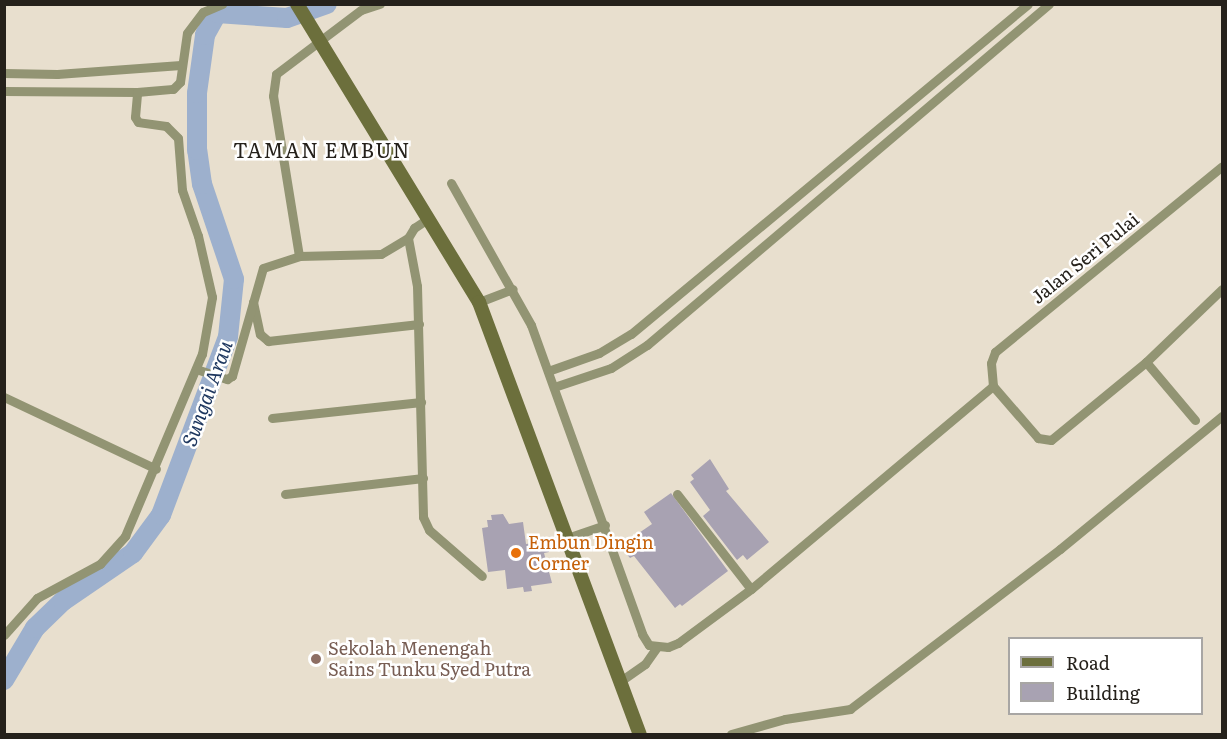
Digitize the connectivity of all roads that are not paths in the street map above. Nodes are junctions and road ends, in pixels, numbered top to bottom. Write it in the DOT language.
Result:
graph roads {
  1 [pos="222,4"];
  2 [pos="297,4"];
  3 [pos="380,4"];
  4 [pos="1028,4"];
  5 [pos="1049,4"];
  6 [pos="318,39"];
  7 [pos="181,65"];
  8 [pos="4,73"];
  9 [pos="4,91"];
  10 [pos="137,94"];
  11 [pos="1222,166"];
  12 [pos="452,183"];
  13 [pos="429,218"];
  14 [pos="408,238"];
  15 [pos="299,256"];
  16 [pos="513,289"];
  17 [pos="1222,292"];
  18 [pos="253,302"];
  19 [pos="479,302"];
  20 [pos="419,324"];
  21 [pos="1146,362"];
  22 [pos="199,370"];
  23 [pos="548,371"];
  24 [pos="993,386"];
  25 [pos="554,387"];
  26 [pos="4,397"];
  27 [pos="421,402"];
  28 [pos="1222,416"];
  29 [pos="272,418"];
  30 [pos="1195,420"];
  31 [pos="156,469"];
  32 [pos="423,478"];
  33 [pos="285,494"];
  34 [pos="676,494"];
  35 [pos="605,525"];
  36 [pos="570,537"];
  37 [pos="482,576"];
  38 [pos="751,589"];
  39 [pos="4,635"];
  40 [pos="657,647"];
  41 [pos="622,680"];
  42 [pos="640,735"];
  43 [pos="731,735"];
  1 -- 7 [label="street"];
  2 -- 6 [label="main road"];
  3 -- 6 [label="street"];
  4 -- 23 [label="street"];
  5 -- 25 [label="street"];
  6 -- 13 [label="main road"];
  6 -- 15 [label="street"];
  7 -- 8 [label="street"];
  7 -- 10 [label="street"];
  9 -- 10 [label="street"];
  10 -- 22 [label="street"];
  11 -- 24 [label="street, Jalan Seri Pulai"];
  12 -- 16 [label="street"];
  13 -- 14 [label="street"];
  13 -- 19 [label="main road"];
  14 -- 15 [label="street"];
  14 -- 20 [label="street"];
  15 -- 18 [label="street"];
  16 -- 19 [label="street"];
  16 -- 23 [label="street"];
  17 -- 21 [label="street"];
  18 -- 20 [label="street"];
  18 -- 22 [label="street"];
  19 -- 36 [label="main road"];
  20 -- 27 [label="street"];
  21 -- 24 [label="street"];
  21 -- 30 [label="street"];
  22 -- 31 [label="street"];
  23 -- 25 [label="street"];
  24 -- 38 [label="street"];
  25 -- 35 [label="street"];
  26 -- 31 [label="street"];
  27 -- 29 [label="street"];
  27 -- 32 [label="street"];
  28 -- 43 [label="street"];
  31 -- 39 [label="street"];
  32 -- 33 [label="street"];
  32 -- 37 [label="street"];
  34 -- 38 [label="street"];
  35 -- 36 [label="street"];
  35 -- 40 [label="street"];
  36 -- 41 [label="main road"];
  38 -- 40 [label="street"];
  40 -- 41 [label="street"];
  41 -- 42 [label="main road"];
}
